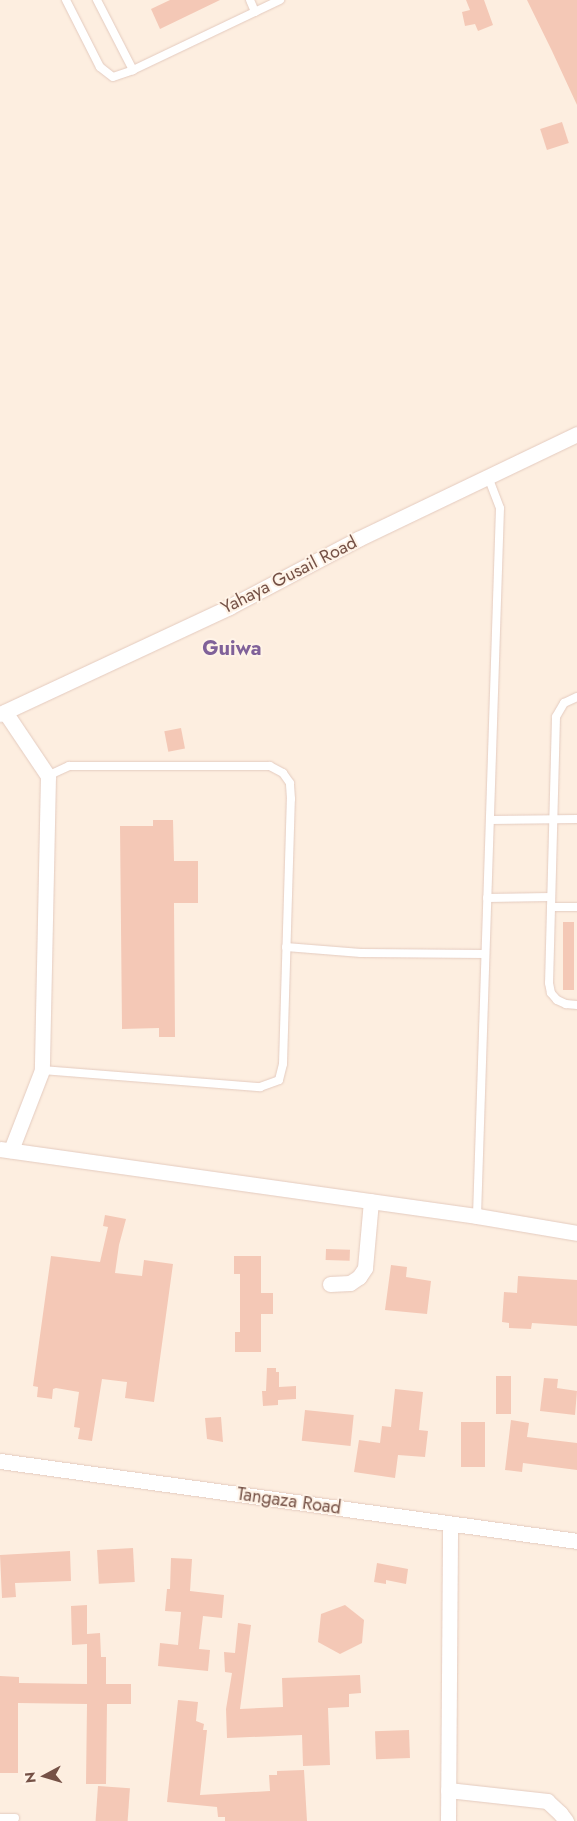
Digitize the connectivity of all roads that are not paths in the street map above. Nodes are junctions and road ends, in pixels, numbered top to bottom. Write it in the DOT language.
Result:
graph roads {
  1 [pos="66,0"];
  2 [pos="97,0"];
  3 [pos="250,0"];
  4 [pos="280,0"];
  5 [pos="256,12"];
  6 [pos="133,70"];
  7 [pos="577,434"];
  8 [pos="488,476"];
  9 [pos="577,697"];
  10 [pos="2,713"];
  11 [pos="48,776"];
  12 [pos="577,819"];
  13 [pos="490,820"];
  14 [pos="553,820"];
  15 [pos="551,897"];
  16 [pos="487,898"];
  17 [pos="551,907"];
  18 [pos="577,907"];
  19 [pos="286,947"];
  20 [pos="485,954"];
  21 [pos="577,1005"];
  22 [pos="42,1070"];
  23 [pos="5,1149"];
  24 [pos="371,1201"];
  25 [pos="477,1216"];
  26 [pos="577,1233"];
  27 [pos="330,1284"];
  28 [pos="0,1462"];
  29 [pos="450,1524"];
  30 [pos="577,1542"];
  31 [pos="448,1790"];
  32 [pos="0,1818"];
  33 [pos="15,1818"];
  34 [pos="448,1821"];
  35 [pos="566,1821"];
  1 -- 6 [label="lane"];
  2 -- 6 [label="lane"];
  3 -- 5 [label="lane"];
  4 -- 5 [label="lane"];
  5 -- 6 [label="lane"];
  7 -- 8 [label="street, Yahaya Gusail Road"];
  8 -- 10 [label="street, Yahaya Gusail Road"];
  8 -- 13 [label="lane"];
  9 -- 14 [label="lane"];
  10 -- 11 [label="street"];
  11 -- 19 [label="lane"];
  11 -- 22 [label="street"];
  12 -- 14 [label="lane"];
  13 -- 14 [label="lane"];
  13 -- 16 [label="lane"];
  14 -- 15 [label="lane"];
  15 -- 16 [label="lane"];
  15 -- 17 [label="lane"];
  16 -- 20 [label="lane"];
  17 -- 18 [label="lane"];
  17 -- 21 [label="lane"];
  19 -- 20 [label="lane"];
  19 -- 22 [label="lane"];
  20 -- 25 [label="lane"];
  22 -- 23 [label="street"];
  23 -- 24 [label="street"];
  24 -- 25 [label="street"];
  24 -- 27 [label="street"];
  25 -- 26 [label="street"];
  28 -- 29 [label="street, Tangaza Road"];
  29 -- 30 [label="street, Tangaza Road"];
  29 -- 31 [label="street"];
  31 -- 34 [label="street"];
  31 -- 35 [label="street"];
  32 -- 33 [label="lane"];
}
